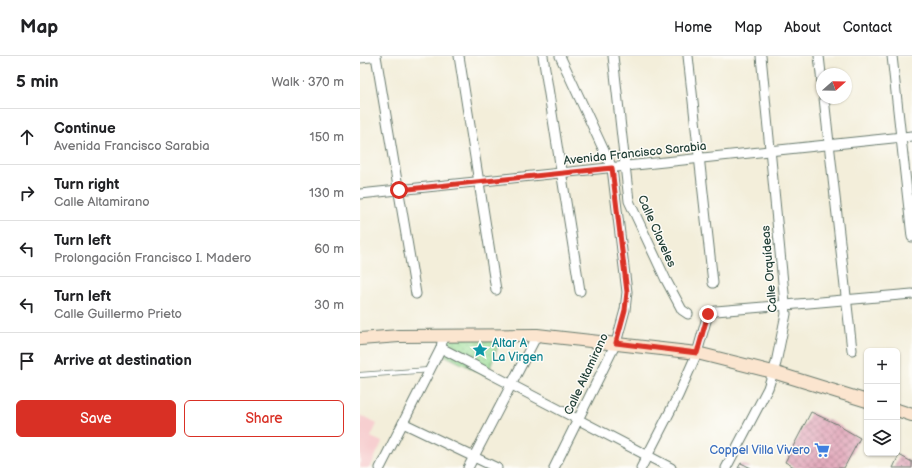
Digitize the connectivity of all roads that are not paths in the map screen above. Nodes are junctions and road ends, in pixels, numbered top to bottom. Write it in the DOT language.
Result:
graph roads {
  1 [pos="371,56"];
  2 [pos="376,56"];
  3 [pos="459,56"];
  4 [pos="543,56"];
  5 [pos="560,56"];
  6 [pos="613,56"];
  7 [pos="688,56"];
  8 [pos="761,56"];
  9 [pos="819,56"];
  10 [pos="892,56"];
  11 [pos="360,57"];
  12 [pos="820,68"];
  13 [pos="825,104"];
  14 [pos="912,136"];
  15 [pos="901,137"];
  16 [pos="829,145"];
  17 [pos="770,151"];
  18 [pos="699,158"];
  19 [pos="625,166"];
  20 [pos="612,168"];
  21 [pos="561,173"];
  22 [pos="479,182"];
  23 [pos="399,190"];
  24 [pos="360,194"];
  25 [pos="912,237"];
  26 [pos="713,283"];
  27 [pos="496,290"];
  28 [pos="580,291"];
  29 [pos="416,294"];
  30 [pos="912,294"];
  31 [pos="846,300"];
  32 [pos="786,305"];
  33 [pos="688,314"];
  34 [pos="537,335"];
  35 [pos="442,336"];
  36 [pos="360,339"];
  37 [pos="616,343"];
  38 [pos="441,348"];
  39 [pos="852,350"];
  40 [pos="697,353"];
  41 [pos="430,370"];
  42 [pos="773,372"];
  43 [pos="360,375"];
  44 [pos="512,385"];
  45 [pos="864,400"];
  46 [pos="900,411"];
  47 [pos="912,415"];
  48 [pos="578,419"];
  49 [pos="403,423"];
  50 [pos="647,456"];
  51 [pos="474,457"];
  52 [pos="380,468"];
  53 [pos="468,468"];
  54 [pos="497,468"];
  55 [pos="554,468"];
  56 [pos="641,468"];
  57 [pos="670,468"];
  58 [pos="726,468"];
  1 -- 11 [label="street"];
  2 -- 23 [label="street"];
  3 -- 22 [label="street"];
  4 -- 21 [label="street"];
  5 -- 20 [label="street"];
  6 -- 19 [label="street, Calle Claveles"];
  7 -- 18 [label="street"];
  8 -- 17 [label="street, Calle Orquídeas"];
  9 -- 12 [label="street"];
  10 -- 15 [label="street"];
  13 -- 16 [label="street"];
  14 -- 15 [label="street, Avenida Francisco Sarabia"];
  15 -- 16 [label="street, Avenida Francisco Sarabia"];
  15 -- 25 [label="street"];
  16 -- 17 [label="street, Avenida Francisco Sarabia"];
  16 -- 31 [label="street"];
  17 -- 18 [label="street, Avenida Francisco Sarabia"];
  17 -- 32 [label="street, Calle Orquídeas"];
  18 -- 19 [label="street, Avenida Francisco Sarabia"];
  18 -- 26 [label="street"];
  19 -- 20 [label="street, Avenida Francisco Sarabia"];
  19 -- 33 [label="street, Calle Claveles"];
  20 -- 21 [label="street, Avenida Francisco Sarabia"];
  20 -- 37 [label="street, Calle Altamirano"];
  21 -- 22 [label="street, Avenida Francisco Sarabia"];
  21 -- 28 [label="street"];
  22 -- 23 [label="street, Avenida Francisco Sarabia"];
  22 -- 27 [label="street"];
  23 -- 24 [label="street, Avenida Francisco Sarabia"];
  23 -- 29 [label="street"];
  30 -- 31 [label="street"];
  31 -- 32 [label="street"];
  31 -- 39 [label="street"];
  32 -- 40 [label="street"];
  32 -- 42 [label="street, Calle Orquídeas"];
  34 -- 35 [label="main road"];
  34 -- 37 [label="main road"];
  34 -- 44 [label="street"];
  35 -- 36 [label="main road"];
  35 -- 38 [label="street"];
  37 -- 40 [label="main road"];
  37 -- 48 [label="street, Calle Altamirano"];
  38 -- 41 [label="street"];
  38 -- 44 [label="street"];
  40 -- 42 [label="main road"];
  40 -- 50 [label="street"];
  41 -- 43 [label="lane"];
  41 -- 49 [label="street"];
  42 -- 45 [label="main road"];
  42 -- 58 [label="street, Calle Orquídeas"];
  44 -- 48 [label="street"];
  44 -- 51 [label="street"];
  46 -- 47 [label="main road"];
  48 -- 50 [label="street"];
  48 -- 55 [label="street, Calle Altamirano"];
  49 -- 51 [label="street"];
  49 -- 52 [label="street"];
  50 -- 56 [label="street"];
  50 -- 57 [label="street"];
  51 -- 53 [label="street"];
  51 -- 54 [label="street"];
}
